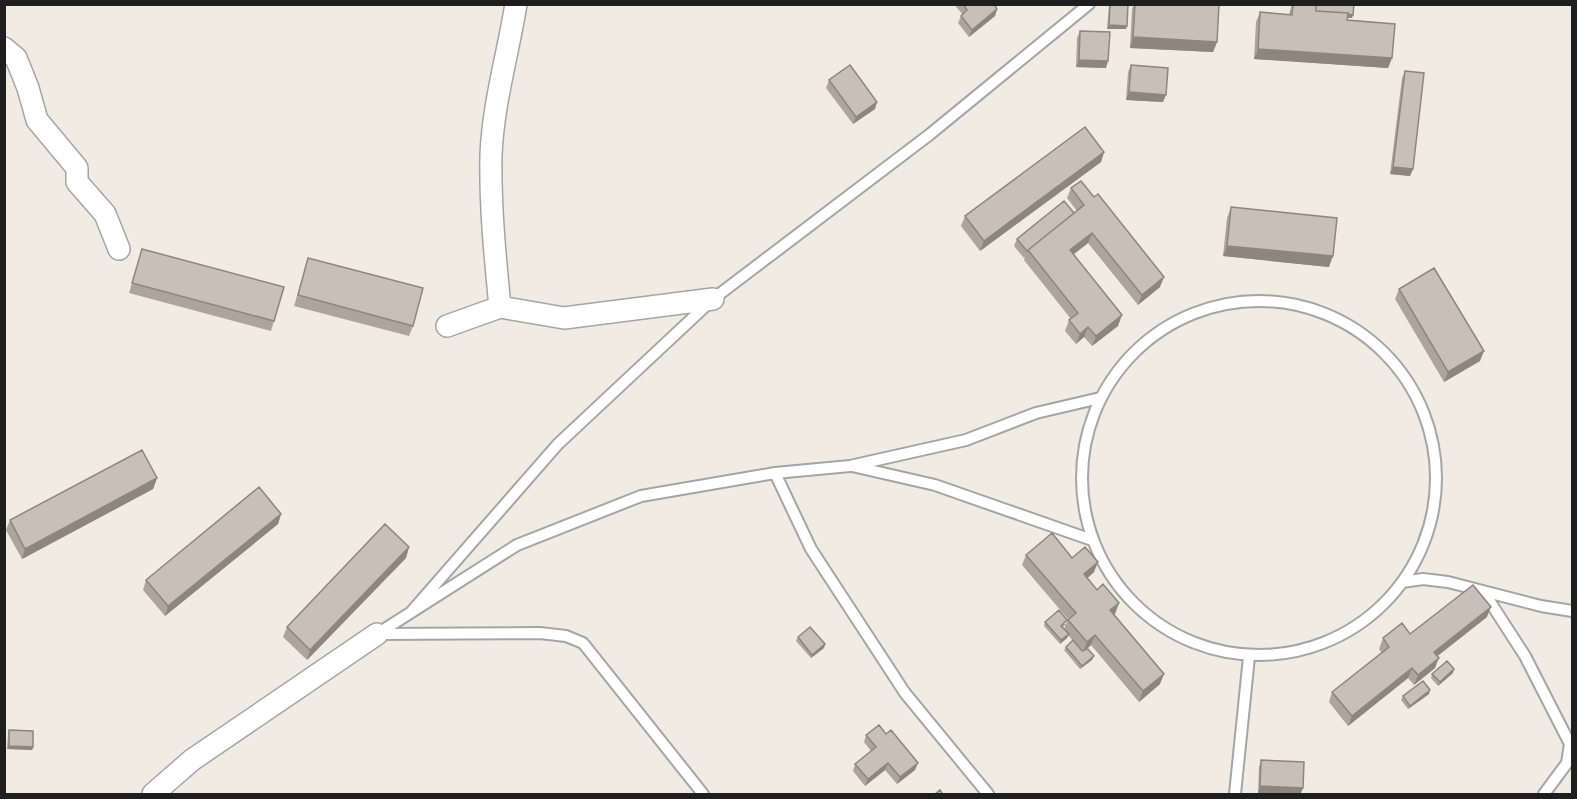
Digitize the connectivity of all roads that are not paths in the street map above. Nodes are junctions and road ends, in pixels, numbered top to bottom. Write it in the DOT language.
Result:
graph roads {
  1 [pos="516,4"];
  2 [pos="1089,4"];
  3 [pos="4,48"];
  4 [pos="119,249"];
  5 [pos="713,299"];
  6 [pos="500,307"];
  7 [pos="447,326"];
  8 [pos="1100,398"];
  9 [pos="850,466"];
  10 [pos="774,473"];
  11 [pos="1092,540"];
  12 [pos="1402,582"];
  13 [pos="1483,591"];
  14 [pos="412,611"];
  15 [pos="1572,611"];
  16 [pos="377,634"];
  17 [pos="1249,657"];
  18 [pos="153,795"];
  19 [pos="703,795"];
  20 [pos="988,795"];
  21 [pos="1235,795"];
  22 [pos="1544,795"];
  1 -- 6 [label="street"];
  2 -- 5 [label="lane"];
  3 -- 4 [label="street"];
  5 -- 6 [label="street"];
  5 -- 14 [label="lane"];
  6 -- 7 [label="street"];
  8 -- 9 [label="lane"];
  8 -- 11 [label="lane"];
  8 -- 12 [label="lane"];
  9 -- 10 [label="lane"];
  9 -- 11 [label="lane"];
  10 -- 14 [label="lane"];
  10 -- 20 [label="lane"];
  11 -- 17 [label="lane"];
  12 -- 13 [label="lane"];
  12 -- 17 [label="lane"];
  13 -- 15 [label="lane"];
  13 -- 22 [label="lane"];
  14 -- 16 [label="lane"];
  16 -- 18 [label="street"];
  16 -- 19 [label="lane"];
  17 -- 21 [label="lane"];
}
